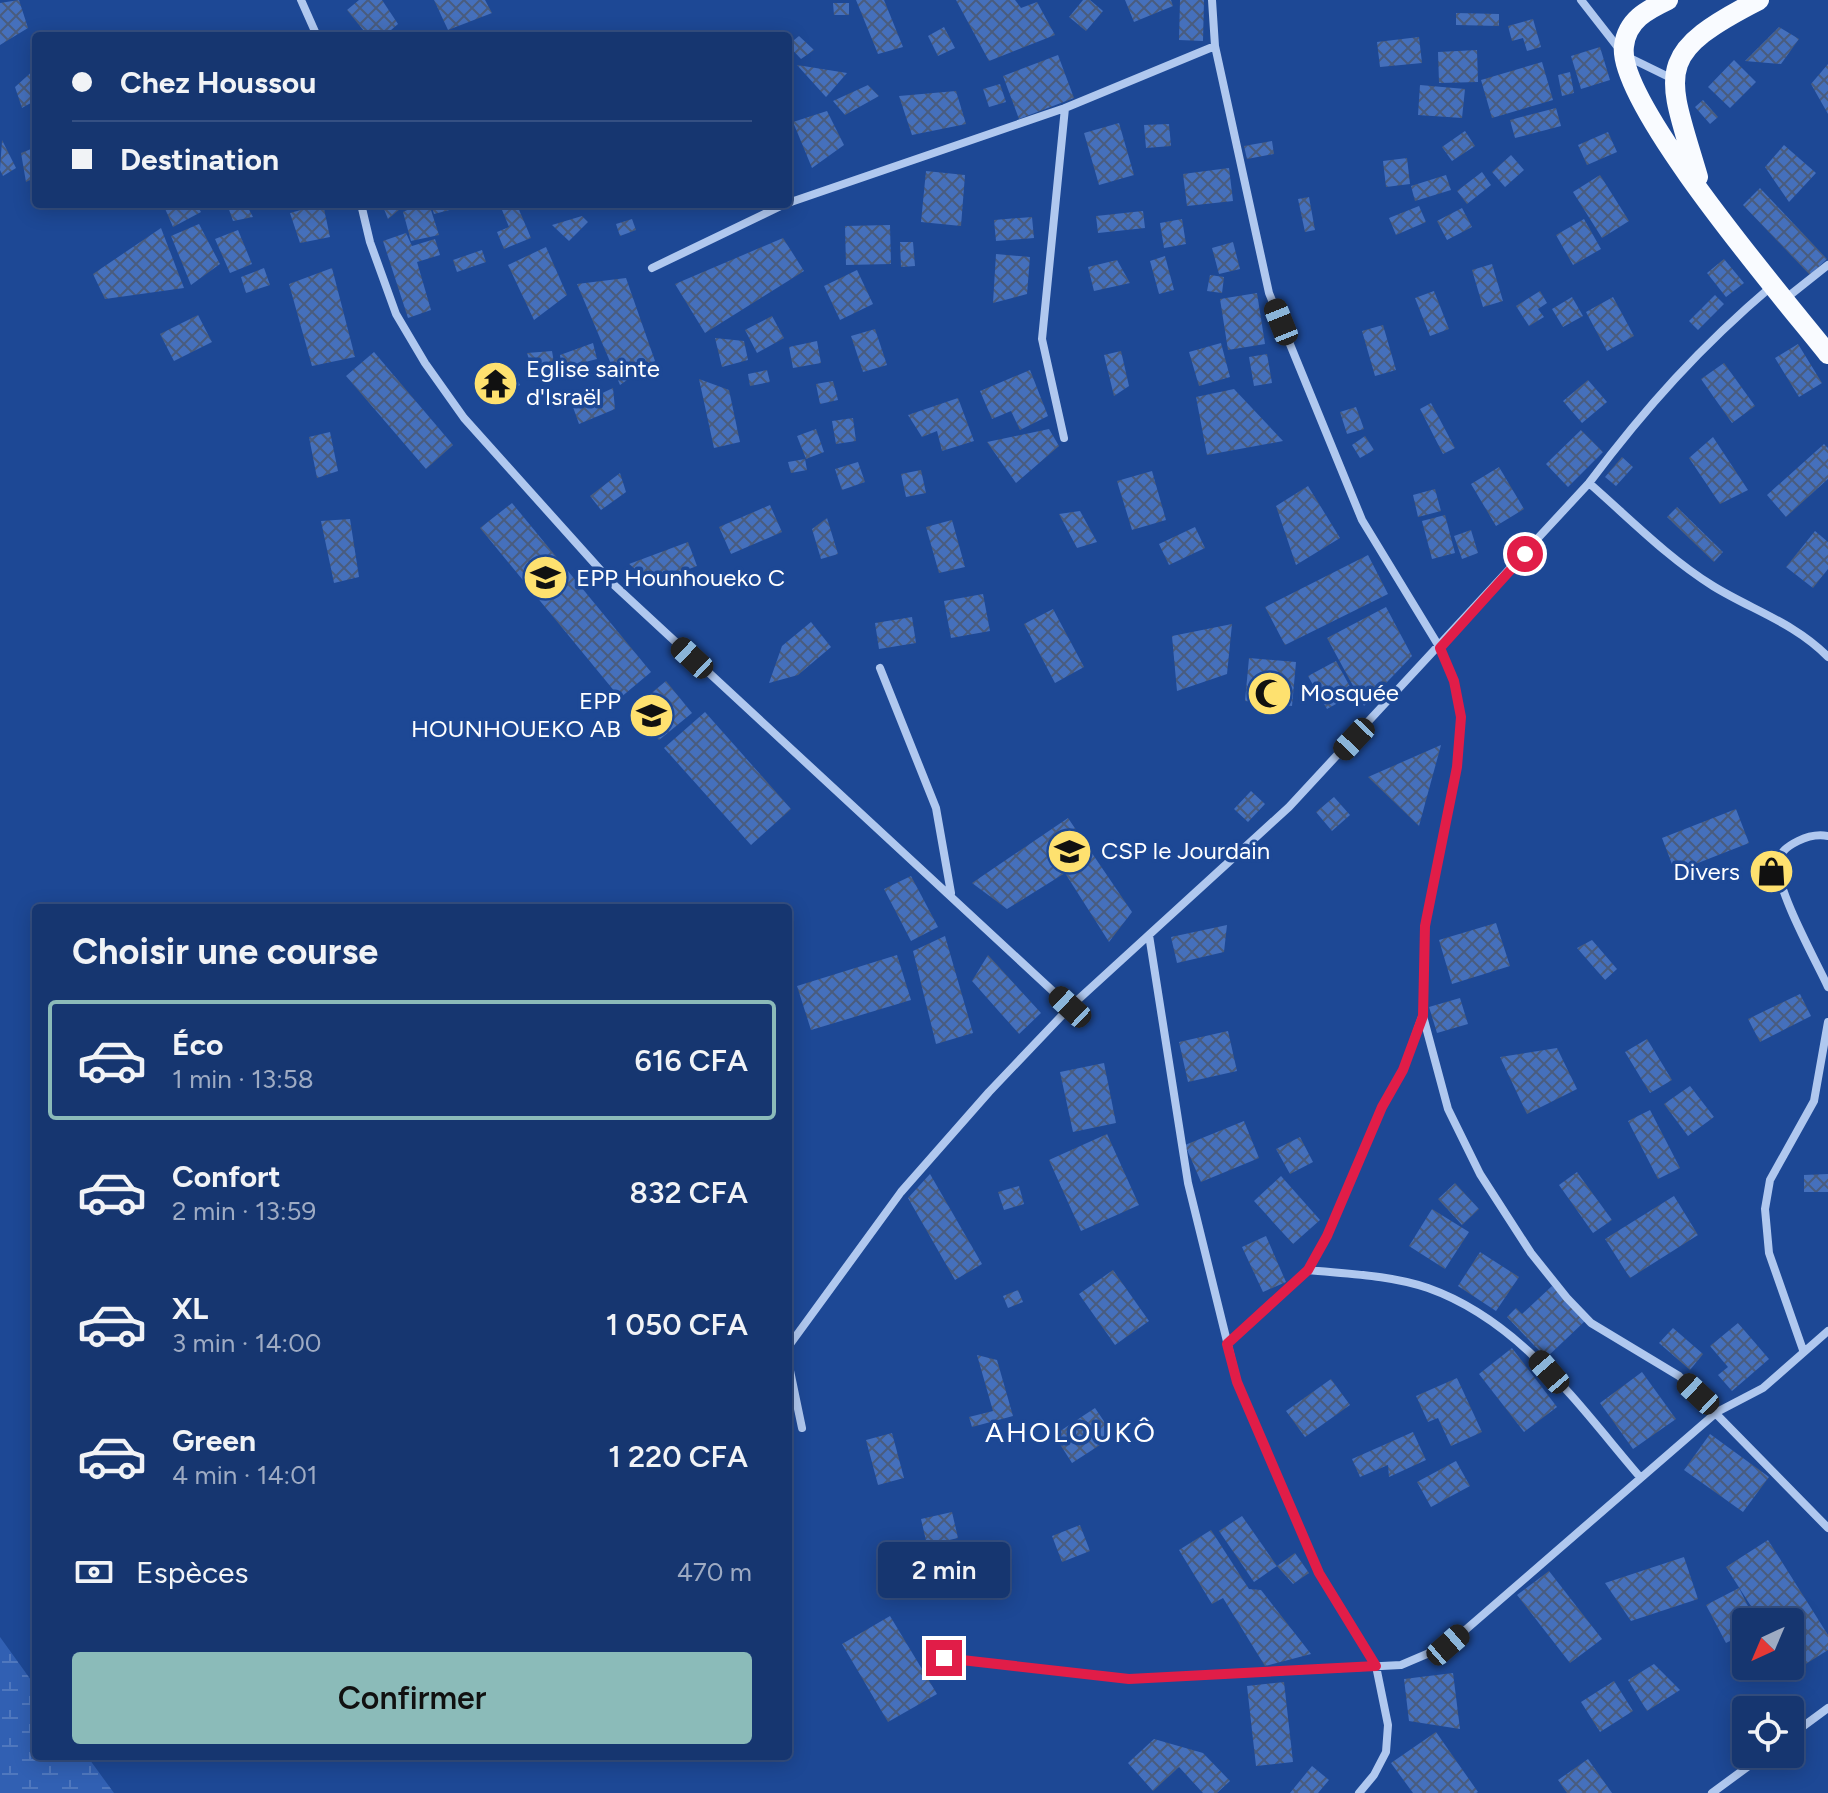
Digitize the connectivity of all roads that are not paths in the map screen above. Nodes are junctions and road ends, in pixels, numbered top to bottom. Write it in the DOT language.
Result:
graph roads {
  1 [pos="301,0"];
  2 [pos="1212,0"];
  3 [pos="1581,0"];
  4 [pos="1668,0"];
  5 [pos="1759,0"];
  6 [pos="315,32"];
  7 [pos="1215,46"];
  8 [pos="1624,55"];
  9 [pos="1675,80"];
  10 [pos="1065,108"];
  11 [pos="1704,196"];
  12 [pos="792,201"];
  13 [pos="362,208"];
  14 [pos="774,208"];
  15 [pos="1828,265"];
  16 [pos="652,268"];
  17 [pos="1779,292"];
  18 [pos="1828,354"];
  19 [pos="1064,438"];
  20 [pos="1589,483"];
  21 [pos="1440,648"];
  22 [pos="1828,657"];
  23 [pos="880,668"];
  24 [pos="1828,836"];
  25 [pos="951,894"];
  26 [pos="1149,935"];
  27 [pos="1828,987"];
  28 [pos="1070,1007"];
  29 [pos="1423,1016"];
  30 [pos="1828,1022"];
  31 [pos="1308,1270"];
  32 [pos="1828,1331"];
  33 [pos="792,1342"];
  34 [pos="1227,1344"];
  35 [pos="1803,1350"];
  36 [pos="792,1380"];
  37 [pos="1717,1412"];
  38 [pos="802,1428"];
  39 [pos="1640,1477"];
  40 [pos="1828,1528"];
  41 [pos="944,1658"];
  42 [pos="1376,1666"];
  43 [pos="1828,1708"];
  44 [pos="1804,1726"];
  45 [pos="1746,1768"];
  46 [pos="1359,1793"];
  47 [pos="1712,1793"];
  1 -- 6 [label="street"];
  2 -- 7 [label="street"];
  3 -- 8 [label="street"];
  4 -- 8 [label="main road"];
  5 -- 9 [label="main road"];
  7 -- 10 [label="street"];
  7 -- 21 [label="street"];
  8 -- 9 [label="street"];
  8 -- 11 [label="main road"];
  9 -- 11 [label="main road"];
  10 -- 12 [label="street"];
  10 -- 19 [label="street"];
  11 -- 17 [label="main road"];
  13 -- 25 [label="street"];
  14 -- 16 [label="street"];
  15 -- 17 [label="street"];
  17 -- 18 [label="main road"];
  17 -- 20 [label="street"];
  20 -- 21 [label="street"];
  20 -- 22 [label="street"];
  21 -- 26 [label="street"];
  21 -- 29 [label="street"];
  23 -- 25 [label="street"];
  24 -- 27 [label="street"];
  25 -- 28 [label="street"];
  26 -- 28 [label="street"];
  26 -- 34 [label="street"];
  28 -- 33 [label="street"];
  29 -- 31 [label="street"];
  29 -- 37 [label="street"];
  30 -- 35 [label="street"];
  31 -- 34 [label="street"];
  31 -- 39 [label="street"];
  32 -- 35 [label="street"];
  34 -- 42 [label="street"];
  35 -- 37 [label="street"];
  36 -- 38 [label="street"];
  37 -- 39 [label="street"];
  37 -- 40 [label="street"];
  39 -- 42 [label="street"];
  41 -- 42 [label="street"];
  42 -- 46 [label="street"];
  43 -- 44 [label="street"];
  45 -- 47 [label="street"];
}
